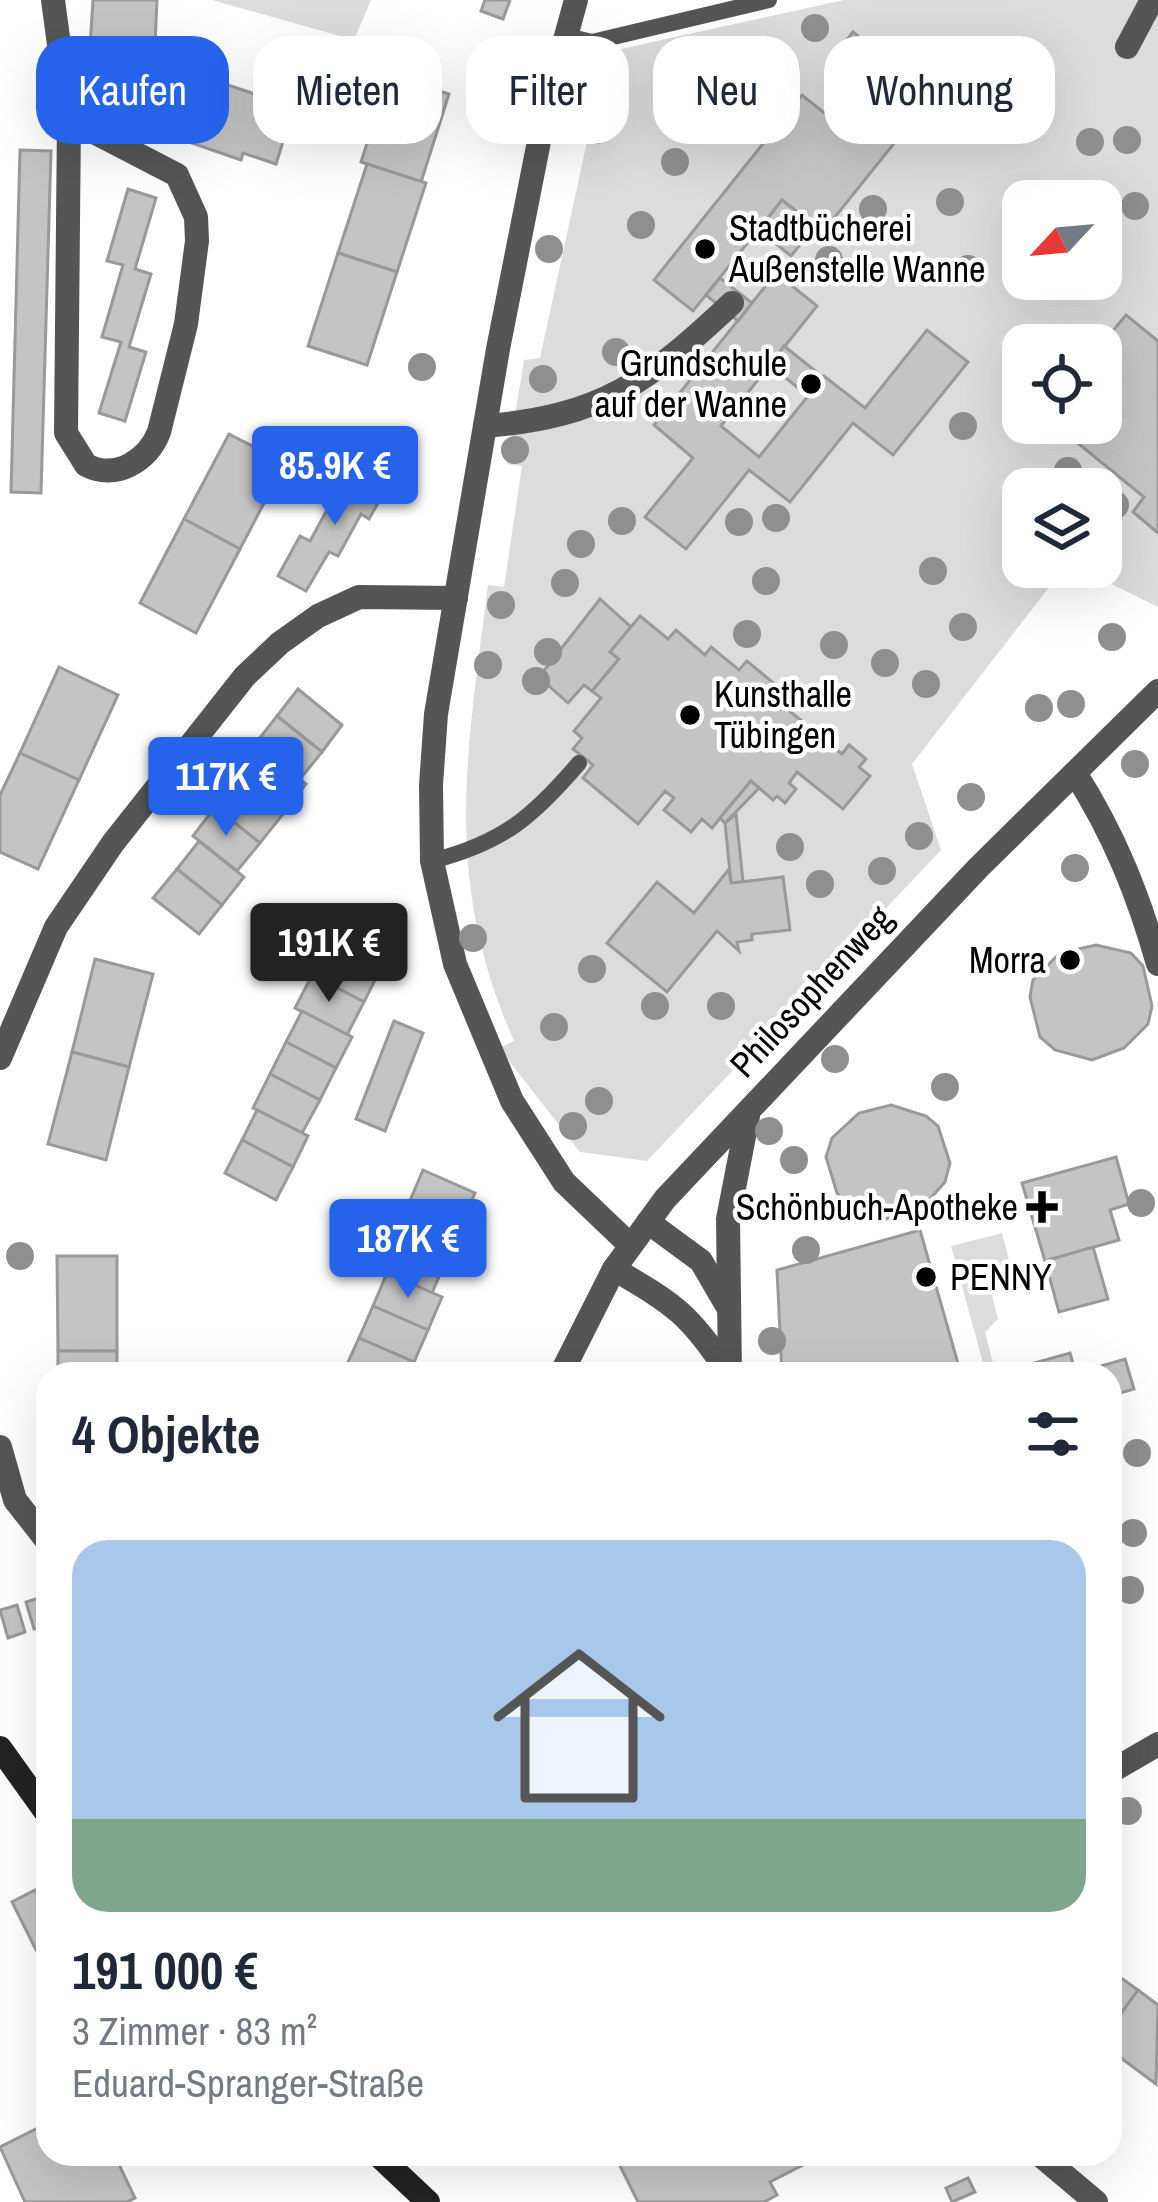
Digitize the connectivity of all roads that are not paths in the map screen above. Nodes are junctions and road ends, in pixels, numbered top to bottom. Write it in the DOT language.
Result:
graph roads {
  1 [pos="53,0"];
  2 [pos="576,0"];
  3 [pos="769,0"];
  4 [pos="1152,0"];
  5 [pos="58,36"];
  6 [pos="567,36"];
  7 [pos="617,36"];
  8 [pos="1127,47"];
  9 [pos="69,119"];
  10 [pos="539,144"];
  11 [pos="732,303"];
  12 [pos="484,426"];
  13 [pos="456,598"];
  14 [pos="1158,692"];
  15 [pos="579,763"];
  16 [pos="1075,773"];
  17 [pos="432,861"];
  18 [pos="1158,964"];
  19 [pos="0,1058"];
  20 [pos="750,1108"];
  21 [pos="648,1222"];
  22 [pos="631,1245"];
  23 [pos="614,1269"];
  24 [pos="730,1311"];
  25 [pos="567,1362"];
  26 [pos="722,1362"];
  27 [pos="730,1362"];
  28 [pos="0,1447"];
  29 [pos="36,1527"];
  30 [pos="1158,1744"];
  31 [pos="0,1748"];
  32 [pos="1122,1765"];
  33 [pos="36,1798"];
  34 [pos="390,2166"];
  35 [pos="1053,2166"];
  36 [pos="428,2202"];
  37 [pos="1096,2202"];
  1 -- 5 [label="street"];
  2 -- 6 [label="street"];
  3 -- 7 [label="lane"];
  4 -- 8 [label="street"];
  9 -- 9 [label="street"];
  10 -- 12 [label="street"];
  11 -- 12 [label="street"];
  12 -- 13 [label="street"];
  13 -- 17 [label="street"];
  13 -- 19 [label="street"];
  14 -- 16 [label="street, Philosophenweg"];
  15 -- 17 [label="lane"];
  16 -- 18 [label="street"];
  16 -- 20 [label="street, Philosophenweg"];
  17 -- 22 [label="street"];
  20 -- 21 [label="street, Philosophenweg"];
  20 -- 24 [label="street"];
  21 -- 22 [label="street, Philosophenweg"];
  21 -- 24 [label="street"];
  22 -- 23 [label="street, Philosophenweg"];
  23 -- 25 [label="street, Philosophenweg"];
  23 -- 26 [label="street"];
  24 -- 27 [label="street"];
  28 -- 29 [label="street"];
  30 -- 32 [label="street"];
  31 -- 33 [label="street"];
  34 -- 36 [label="street"];
  35 -- 37 [label="street"];
}
